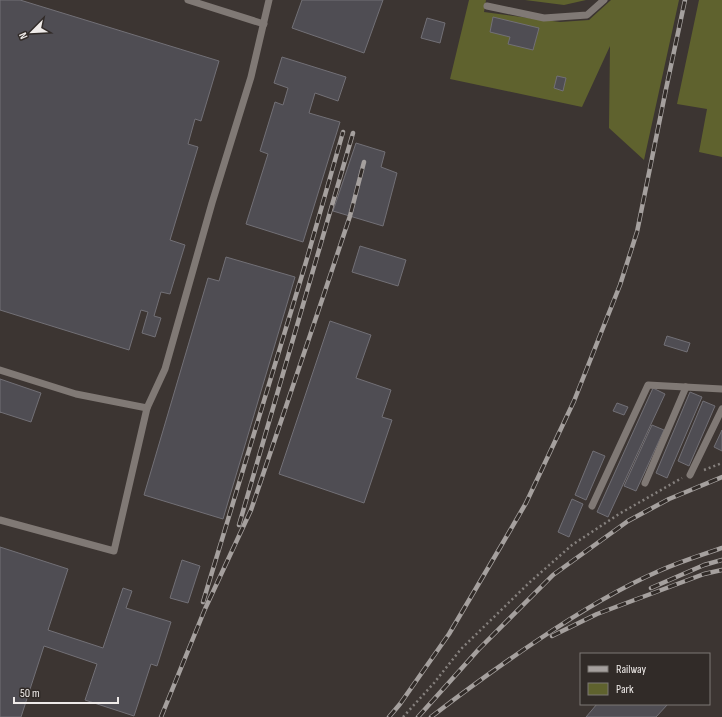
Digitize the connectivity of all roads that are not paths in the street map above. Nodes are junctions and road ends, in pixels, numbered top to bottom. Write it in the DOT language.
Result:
graph roads {
  1 [pos="188,0"];
  2 [pos="269,0"];
  3 [pos="604,0"];
  4 [pos="487,6"];
  5 [pos="264,24"];
  6 [pos="0,370"];
  7 [pos="686,387"];
  8 [pos="722,389"];
  9 [pos="147,408"];
  10 [pos="722,409"];
  11 [pos="690,475"];
  12 [pos="645,483"];
  13 [pos="592,506"];
  14 [pos="0,520"];
  1 -- 5 [label="lane"];
  2 -- 5 [label="lane"];
  3 -- 4 [label="lane"];
  5 -- 9 [label="lane"];
  6 -- 9 [label="lane"];
  7 -- 8 [label="lane"];
  7 -- 12 [label="lane"];
  7 -- 13 [label="lane"];
  9 -- 14 [label="lane"];
  10 -- 11 [label="lane"];
}
